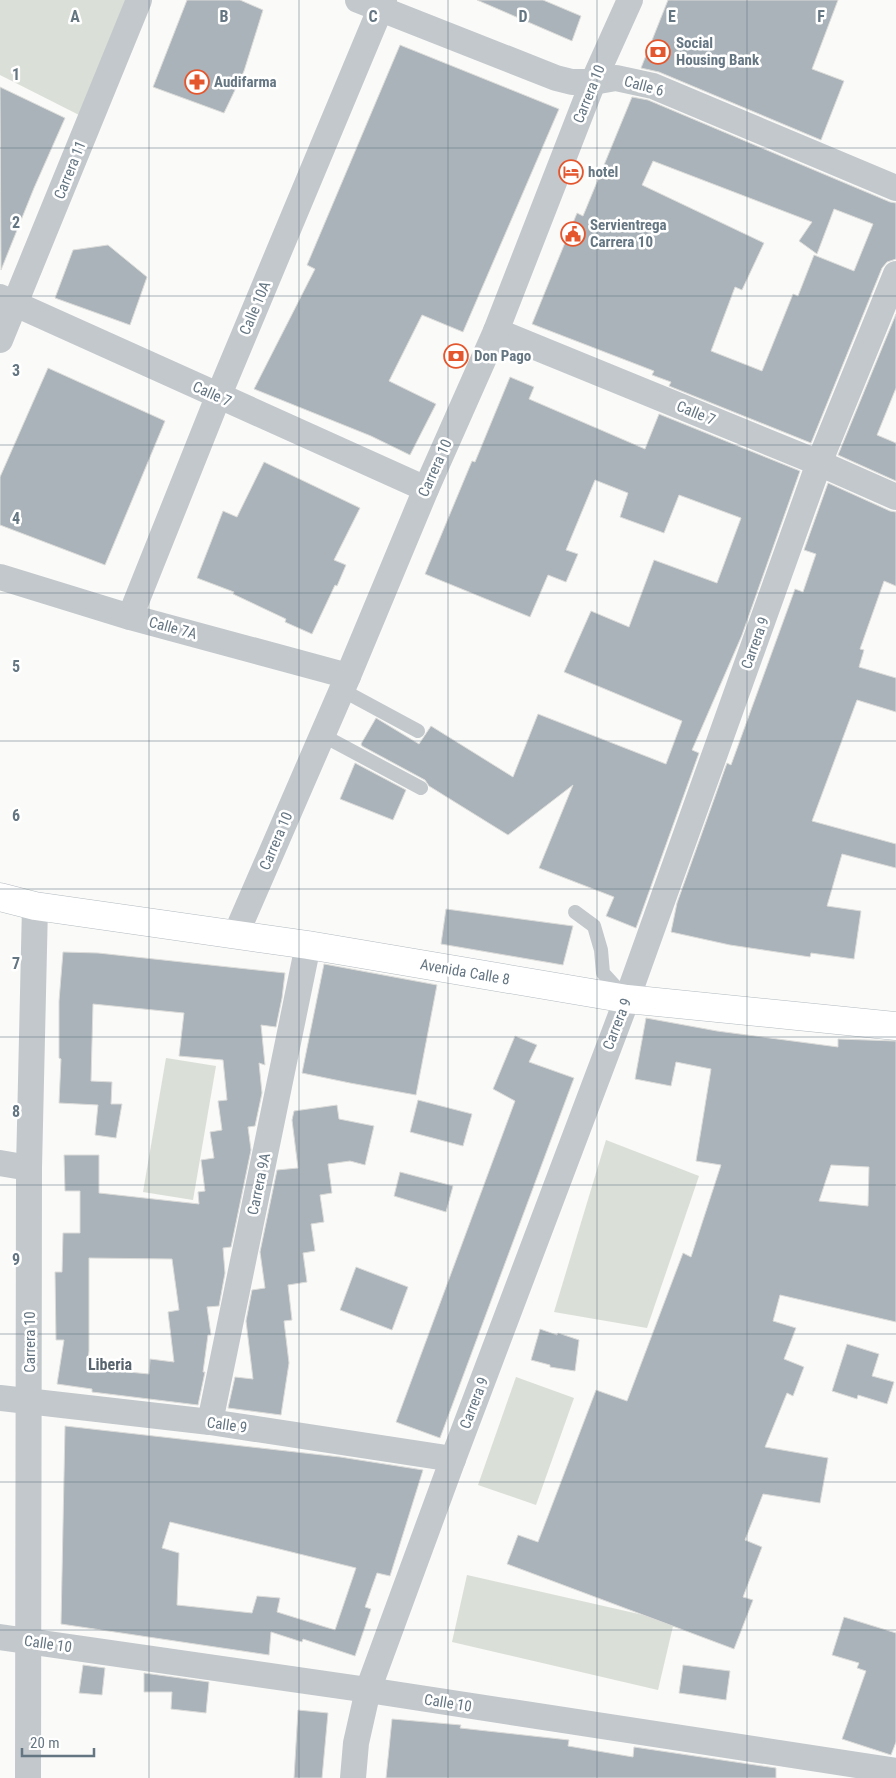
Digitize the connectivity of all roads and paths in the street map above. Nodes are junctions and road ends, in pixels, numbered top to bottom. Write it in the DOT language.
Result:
graph roads {
  1 [pos="138,0"];
  2 [pos="630,0"];
  3 [pos="374,3"];
  4 [pos="593,82"];
  5 [pos="896,188"];
  6 [pos="896,274"];
  7 [pos="8,301"];
  8 [pos="496,330"];
  9 [pos="0,340"];
  10 [pos="218,397"];
  11 [pos="820,463"];
  12 [pos="426,489"];
  13 [pos="896,496"];
  14 [pos="0,577"];
  15 [pos="130,617"];
  16 [pos="345,683"];
  17 [pos="418,731"];
  18 [pos="322,735"];
  19 [pos="420,788"];
  20 [pos="0,898"];
  21 [pos="35,906"];
  22 [pos="575,912"];
  23 [pos="0,913"];
  24 [pos="236,934"];
  25 [pos="308,945"];
  26 [pos="627,999"];
  27 [pos="896,1026"];
  28 [pos="0,1163"];
  29 [pos="29,1168"];
  30 [pos="0,1398"];
  31 [pos="30,1402"];
  32 [pos="210,1422"];
  33 [pos="453,1459"];
  34 [pos="0,1637"];
  35 [pos="28,1641"];
  36 [pos="368,1690"];
  37 [pos="896,1771"];
  38 [pos="28,1778"];
  39 [pos="353,1778"];
  1 -- 7 [label="street, Carrera 11"];
  2 -- 4 [label="street, Carrera 10"];
  3 -- 4 [label="street, Calle 6"];
  3 -- 10 [label="street, Calle 10A"];
  4 -- 5 [label="street, Calle 6"];
  4 -- 8 [label="street, Carrera 10"];
  6 -- 11 [label="street, Carrera 9"];
  7 -- 9 [label="street, Carrera 11"];
  7 -- 10 [label="street, Calle 7"];
  8 -- 11 [label="street, Calle 7"];
  8 -- 12 [label="street, Carrera 10"];
  10 -- 12 [label="street, Calle 7"];
  10 -- 15 [label="street, Calle 10A"];
  11 -- 13 [label="street, Calle 7"];
  11 -- 26 [label="street, Carrera 9"];
  12 -- 16 [label="street, Carrera 10"];
  14 -- 15 [label="street, Calle 7A"];
  15 -- 16 [label="street, Calle 7A"];
  16 -- 17 [label="lane"];
  16 -- 18 [label="street, Carrera 10"];
  18 -- 19 [label="lane"];
  18 -- 24 [label="street, Carrera 10"];
  20 -- 21 [label="main road, Avenida Calle 8"];
  21 -- 23 [label="main road, Avenida Calle 8"];
  21 -- 24 [label="main road, Avenida Calle 8"];
  21 -- 29 [label="street, Carrera 10"];
  22 -- 26 [label="lane"];
  24 -- 25 [label="main road, Avenida Calle 8"];
  25 -- 26 [label="main road, Avenida Calle 8"];
  25 -- 32 [label="street, Carrera 9A"];
  26 -- 27 [label="main road, Avenida Calle 8"];
  26 -- 33 [label="street, Carrera 9"];
  28 -- 29 [label="street"];
  29 -- 31 [label="street, Carrera 10"];
  30 -- 31 [label="street, Calle 9"];
  31 -- 32 [label="street, Calle 9"];
  31 -- 35 [label="street, Carrera 10"];
  32 -- 33 [label="street, Calle 9"];
  33 -- 36 [label="street, Carrera 9"];
  34 -- 35 [label="street, Calle 10"];
  35 -- 36 [label="street, Calle 10"];
  35 -- 38 [label="street, Carrera 10"];
  36 -- 37 [label="street, Calle 10"];
  36 -- 39 [label="street, Carrera 9"];
}
